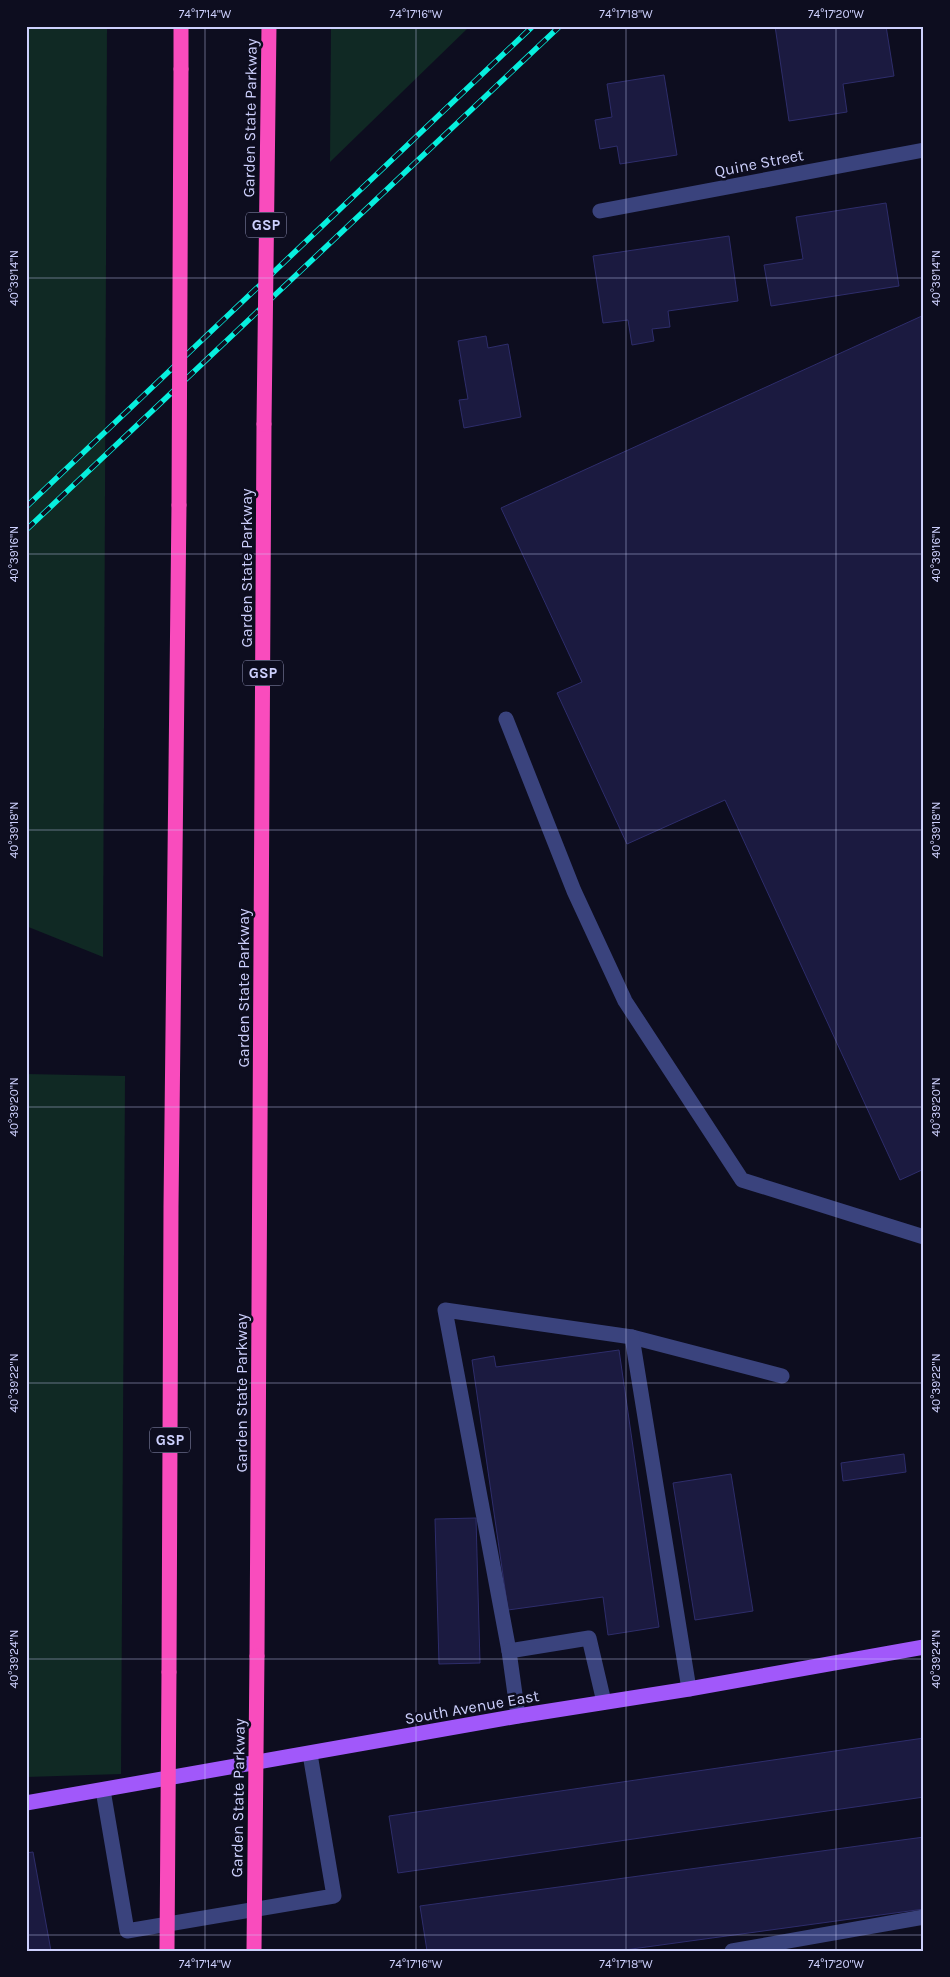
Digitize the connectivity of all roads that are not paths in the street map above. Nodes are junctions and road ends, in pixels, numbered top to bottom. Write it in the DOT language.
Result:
graph roads {
  1 [pos="181,26"];
  2 [pos="269,26"];
  3 [pos="924,150"];
  4 [pos="600,210"];
  5 [pos="506,719"];
  6 [pos="924,1237"];
  7 [pos="632,1337"];
  8 [pos="782,1376"];
  9 [pos="924,1647"];
  10 [pos="509,1651"];
  11 [pos="689,1689"];
  12 [pos="604,1702"];
  13 [pos="518,1716"];
  14 [pos="310,1754"];
  15 [pos="103,1790"];
  16 [pos="26,1803"];
  17 [pos="924,1917"];
  18 [pos="167,1951"];
  19 [pos="254,1951"];
  20 [pos="732,1951"];
  1 -- 18 [label="highway, GSP, bridge"];
  2 -- 19 [label="highway, Garden State Parkway / GSP, bridge"];
  3 -- 4 [label="street, Quine Street"];
  5 -- 6 [label="street"];
  7 -- 8 [label="street"];
  7 -- 10 [label="street"];
  7 -- 11 [label="street"];
  9 -- 11 [label="main road, South Avenue East"];
  10 -- 12 [label="street"];
  10 -- 13 [label="street"];
  11 -- 12 [label="main road, South Avenue East"];
  12 -- 13 [label="main road, South Avenue East"];
  13 -- 14 [label="main road, South Avenue East"];
  14 -- 15 [label="main road, South Avenue East"];
  14 -- 15 [label="street"];
  15 -- 16 [label="main road, South Avenue East"];
  17 -- 20 [label="street"];
}
